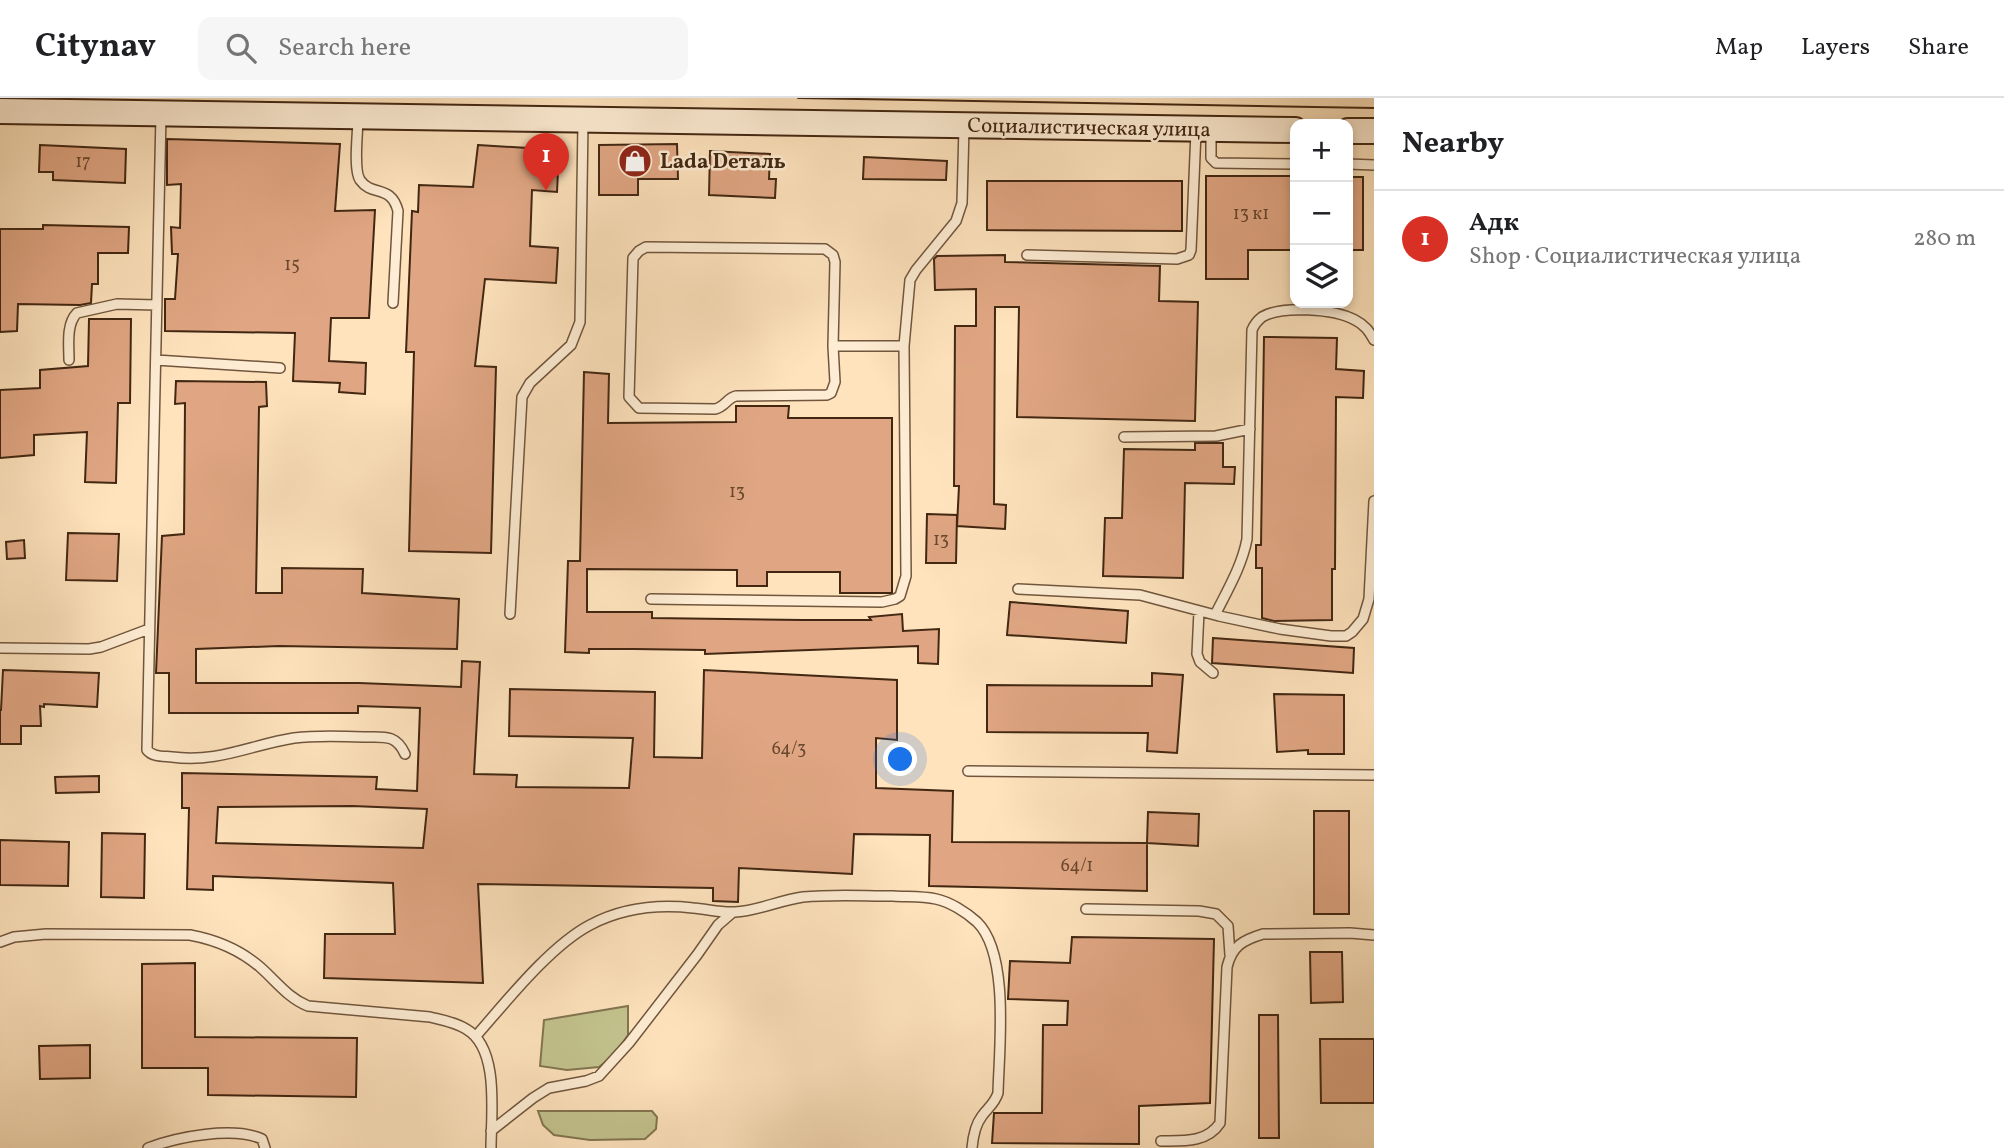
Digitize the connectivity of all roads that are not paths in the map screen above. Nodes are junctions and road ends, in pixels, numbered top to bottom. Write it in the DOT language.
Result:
graph roads {
  1 [pos="0,111"];
  2 [pos="162,114"];
  3 [pos="358,116"];
  4 [pos="583,120"];
  5 [pos="964,125"];
  6 [pos="1204,129"];
  7 [pos="1290,130"];
  8 [pos="1353,131"];
  9 [pos="1374,131"];
  10 [pos="1290,164"];
  11 [pos="1353,164"];
  12 [pos="1374,165"];
  13 [pos="1027,255"];
  14 [pos="393,303"];
  15 [pos="157,305"];
  16 [pos="1374,340"];
  17 [pos="833,345"];
  18 [pos="904,345"];
  19 [pos="69,360"];
  20 [pos="156,360"];
  21 [pos="280,368"];
  22 [pos="1250,429"];
  23 [pos="1125,437"];
  24 [pos="1374,501"];
  25 [pos="1018,589"];
  26 [pos="651,599"];
  27 [pos="1371,599"];
  28 [pos="1199,611"];
  29 [pos="510,614"];
  30 [pos="1215,615"];
  31 [pos="149,629"];
  32 [pos="0,648"];
  33 [pos="1213,673"];
  34 [pos="405,754"];
  35 [pos="968,771"];
  36 [pos="1374,775"];
  37 [pos="1086,909"];
  38 [pos="733,912"];
  39 [pos="1374,935"];
  40 [pos="0,942"];
  41 [pos="1230,955"];
  42 [pos="476,1036"];
  43 [pos="491,1131"];
  44 [pos="1161,1141"];
  45 [pos="148,1148"];
  46 [pos="265,1148"];
  47 [pos="491,1148"];
  48 [pos="972,1148"];
  1 -- 2 [label="main road, Социалистическая улица"];
  2 -- 3 [label="main road, Социалистическая улица"];
  2 -- 15 [label="lane"];
  3 -- 4 [label="main road, Социалистическая улица"];
  3 -- 14 [label="lane"];
  4 -- 5 [label="main road, Социалистическая улица"];
  4 -- 29 [label="lane"];
  5 -- 6 [label="main road, Социалистическая улица"];
  5 -- 18 [label="lane"];
  6 -- 7 [label="main road, Социалистическая улица"];
  6 -- 10 [label="lane"];
  6 -- 13 [label="lane"];
  8 -- 9 [label="main road"];
  11 -- 12 [label="lane"];
  15 -- 19 [label="lane"];
  15 -- 20 [label="lane"];
  16 -- 22 [label="lane"];
  17 -- 17 [label="lane"];
  17 -- 18 [label="lane"];
  18 -- 26 [label="lane"];
  20 -- 21 [label="lane"];
  20 -- 31 [label="lane"];
  22 -- 23 [label="lane"];
  22 -- 30 [label="lane"];
  24 -- 27 [label="lane"];
  25 -- 28 [label="lane"];
  27 -- 30 [label="lane"];
  28 -- 30 [label="lane"];
  28 -- 33 [label="lane"];
  31 -- 32 [label="lane"];
  31 -- 34 [label="lane"];
  35 -- 36 [label="lane"];
  37 -- 41 [label="lane"];
  38 -- 42 [label="lane"];
  38 -- 43 [label="lane"];
  38 -- 48 [label="lane"];
  39 -- 41 [label="lane"];
  40 -- 42 [label="lane"];
  41 -- 44 [label="lane"];
  42 -- 43 [label="lane"];
  43 -- 47 [label="lane"];
  45 -- 46 [label="lane"];
}
